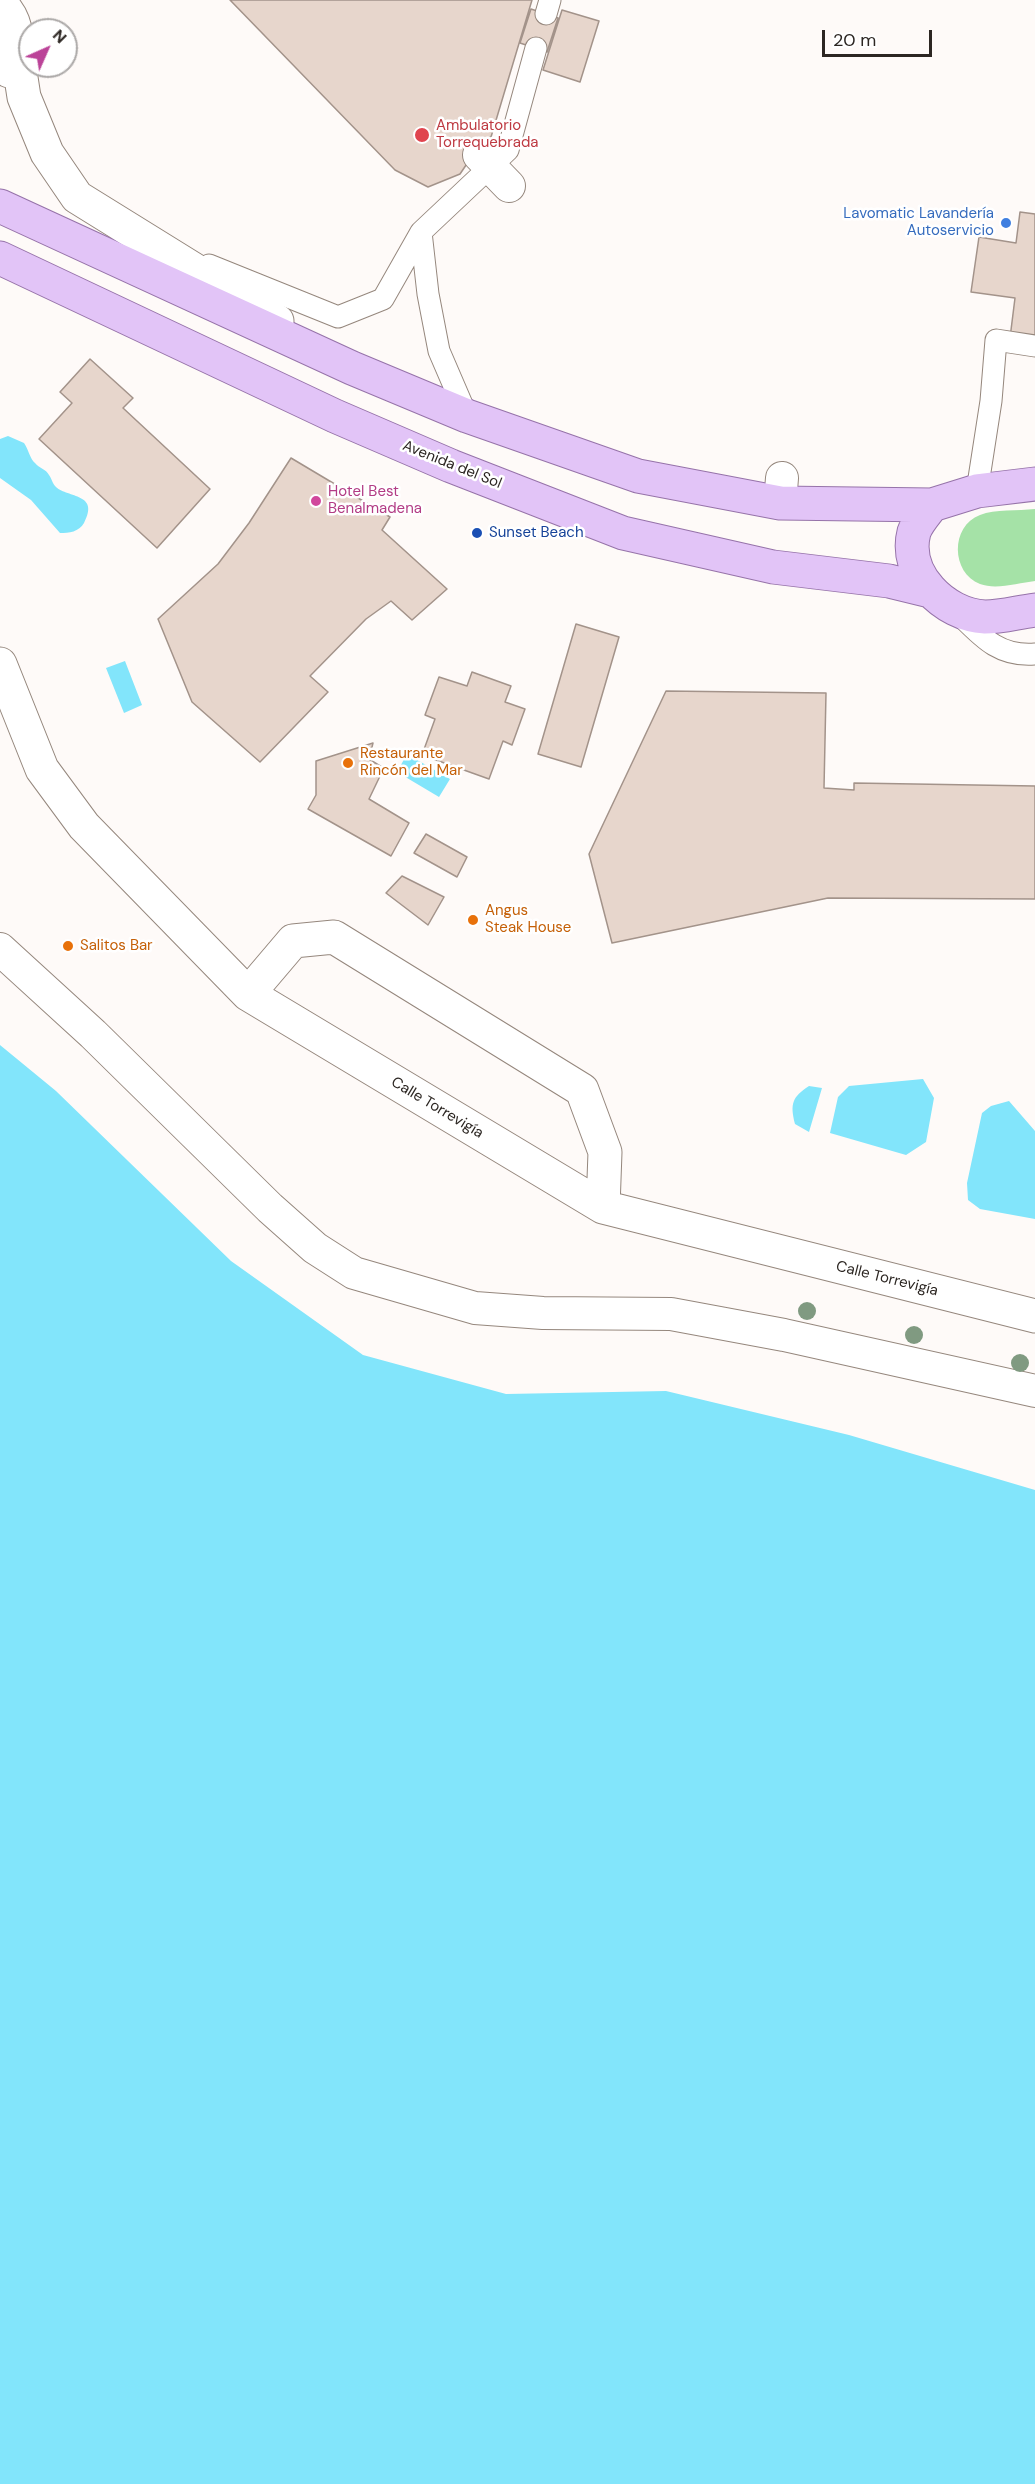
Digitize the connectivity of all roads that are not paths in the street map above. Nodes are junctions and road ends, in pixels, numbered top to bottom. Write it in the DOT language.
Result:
graph roads {
  1 [pos="30,0"];
  2 [pos="0,3"];
  3 [pos="17,44"];
  4 [pos="536,48"];
  5 [pos="0,82"];
  6 [pos="0,206"];
  7 [pos="421,232"];
  8 [pos="144,239"];
  9 [pos="0,258"];
  10 [pos="1035,346"];
  11 [pos="352,368"];
  12 [pos="467,416"];
  13 [pos="1035,484"];
  14 [pos="977,491"];
  15 [pos="932,505"];
  16 [pos="942,600"];
  17 [pos="1035,610"];
  18 [pos="1035,654"];
  19 [pos="0,664"];
  20 [pos="0,949"];
  21 [pos="248,994"];
  22 [pos="603,1208"];
  23 [pos="1035,1316"];
  24 [pos="1035,1391"];
  1 -- 3 [label="street"];
  2 -- 3 [label="street"];
  3 -- 5 [label="street"];
  3 -- 8 [label="street"];
  4 -- 7 [label="lane"];
  6 -- 11 [label="main road"];
  7 -- 8 [label="lane"];
  7 -- 12 [label="lane"];
  8 -- 11 [label="street"];
  9 -- 16 [label="main road, Avenida del Sol"];
  10 -- 14 [label="lane"];
  11 -- 12 [label="main road"];
  12 -- 15 [label="main road"];
  13 -- 14 [label="main road"];
  14 -- 15 [label="main road"];
  15 -- 16 [label="main road"];
  16 -- 17 [label="main road, Avenida del Sol"];
  16 -- 18 [label="lane"];
  19 -- 21 [label="street, Calle Torrevigía"];
  20 -- 24 [label="street"];
  21 -- 22 [label="street, Calle Torrevigía"];
  21 -- 22 [label="street"];
  22 -- 23 [label="street, Calle Torrevigía"];
}
